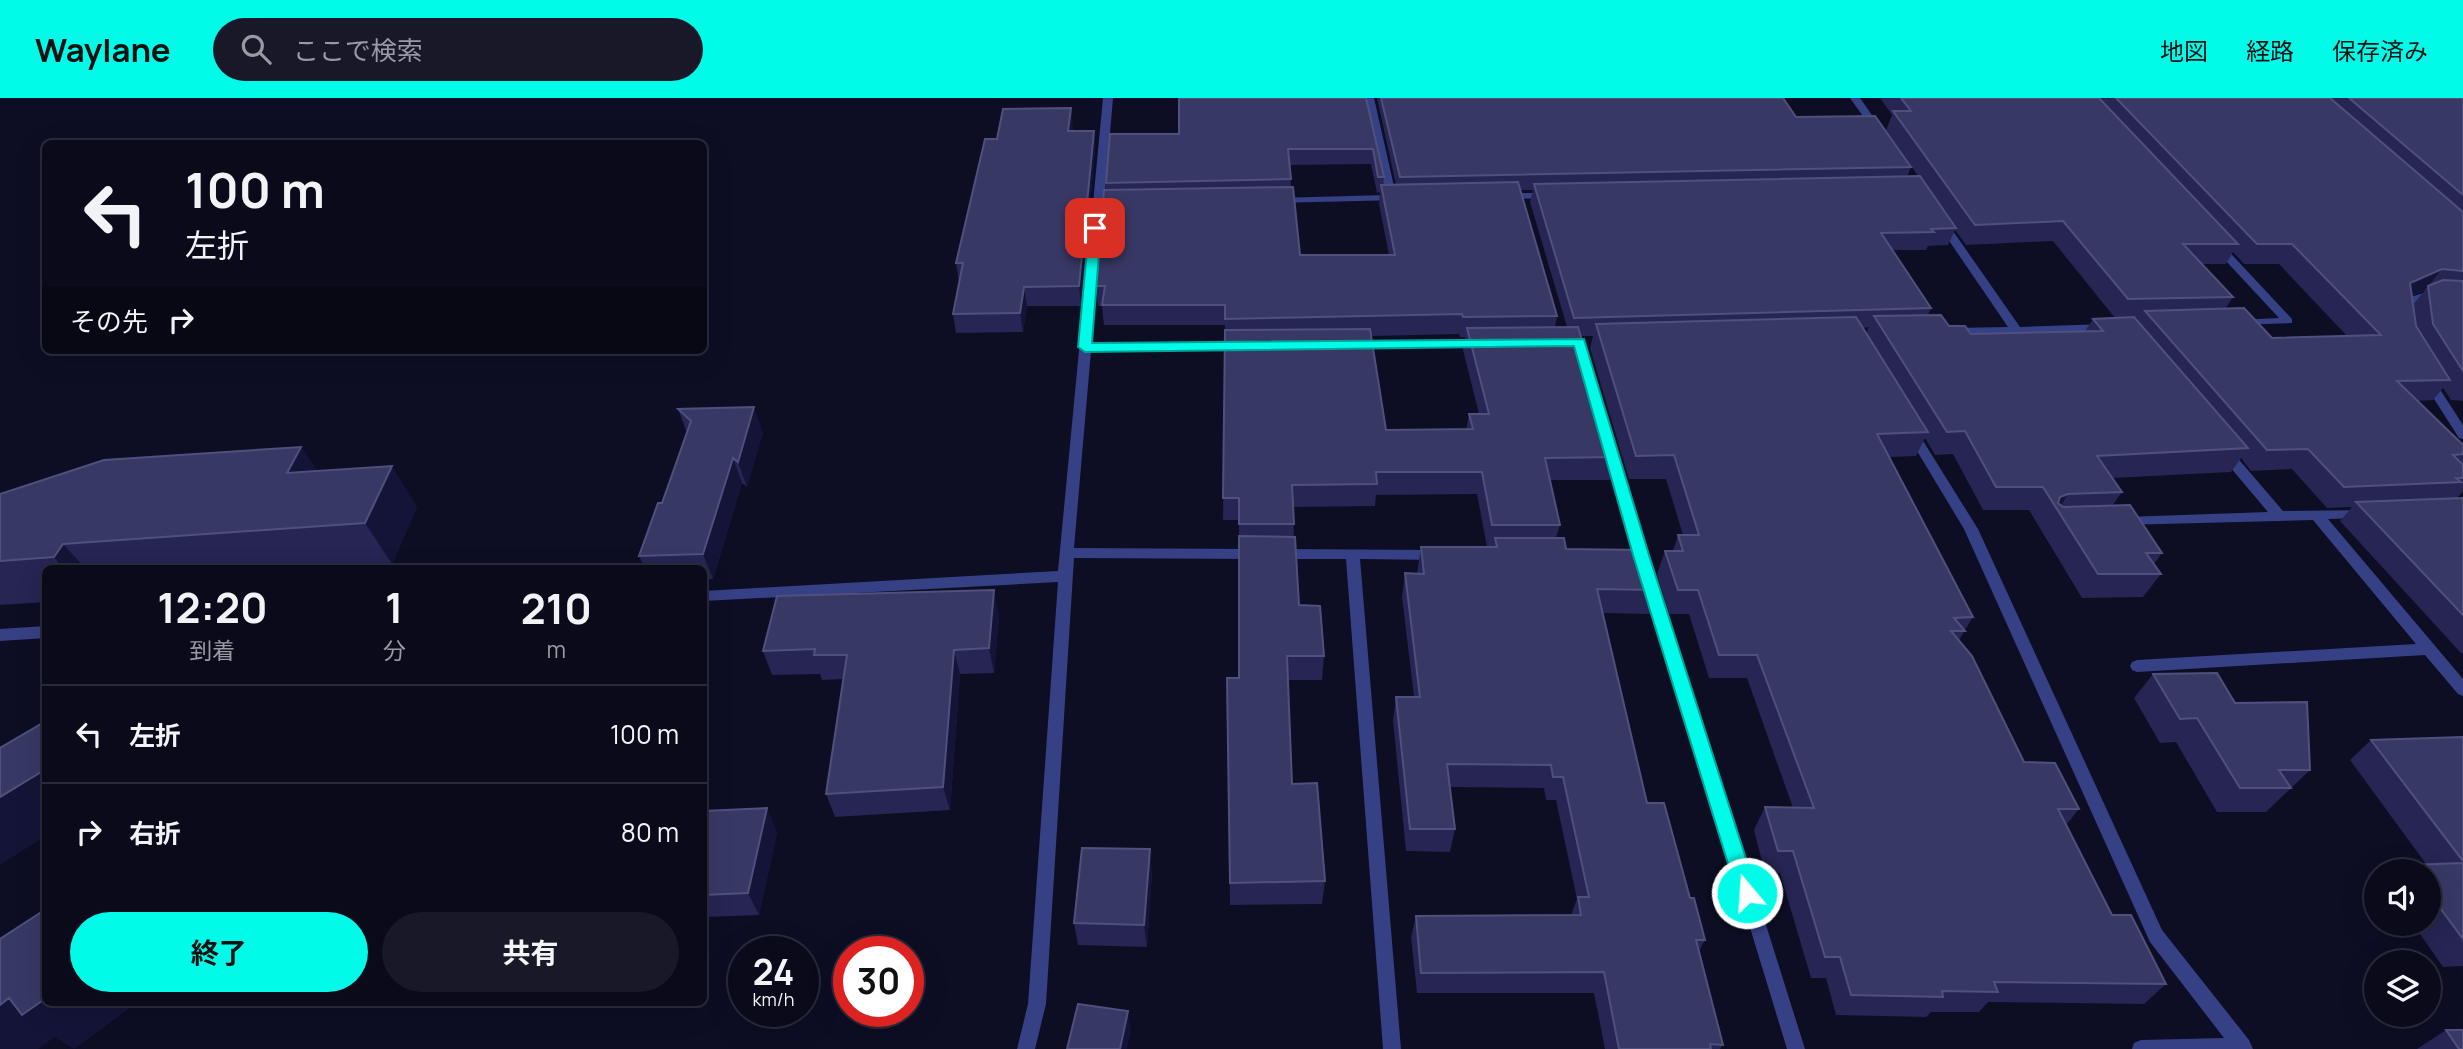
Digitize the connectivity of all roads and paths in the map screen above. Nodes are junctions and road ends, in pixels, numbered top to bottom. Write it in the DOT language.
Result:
graph roads {
  1 [pos="1108,98"];
  2 [pos="1368,98"];
  3 [pos="1855,98"];
  4 [pos="1886,143"];
  5 [pos="1562,195"];
  6 [pos="1521,196"];
  7 [pos="1495,197"];
  8 [pos="1392,198"];
  9 [pos="1405,198"];
  10 [pos="1258,201"];
  11 [pos="1097,204"];
  12 [pos="1111,204"];
  13 [pos="1524,209"];
  14 [pos="1933,210"];
  15 [pos="2203,230"];
  16 [pos="2463,296"];
  17 [pos="2223,323"];
  18 [pos="2119,327"];
  19 [pos="2404,327"];
  20 [pos="2016,330"];
  21 [pos="1934,332"];
  22 [pos="1495,343"];
  23 [pos="1345,345"];
  24 [pos="1249,346"];
  25 [pos="1085,347"];
  26 [pos="2421,367"];
  27 [pos="1901,415"];
  28 [pos="1607,435"];
  29 [pos="2463,435"];
  30 [pos="2217,443"];
  31 [pos="2384,512"];
  32 [pos="2316,514"];
  33 [pos="2279,516"];
  34 [pos="2106,523"];
  35 [pos="1068,553"];
  36 [pos="1353,555"];
  37 [pos="1449,555"];
  38 [pos="1065,576"];
  39 [pos="707,596"];
  40 [pos="42,632"];
  41 [pos="0,635"];
  42 [pos="2429,649"];
  43 [pos="2137,666"];
  44 [pos="2463,690"];
  45 [pos="2243,1047"];
  46 [pos="1026,1049"];
  47 [pos="1392,1049"];
  48 [pos="1796,1049"];
  49 [pos="2141,1049"];
  1 -- 11 [label="street"];
  2 -- 8 [label="street"];
  3 -- 4 [label="street"];
  5 -- 6 [label="street"];
  6 -- 7 [label="street"];
  6 -- 13 [label="street"];
  8 -- 9 [label="street"];
  8 -- 10 [label="street"];
  11 -- 12 [label="street"];
  11 -- 25 [label="street"];
  14 -- 20 [label="street"];
  15 -- 17 [label="street"];
  16 -- 19 [label="street"];
  18 -- 20 [label="street"];
  20 -- 21 [label="street"];
  22 -- 23 [label="street"];
  24 -- 25 [label="street"];
  25 -- 35 [label="street"];
  26 -- 29 [label="street"];
  27 -- 45 [label="street"];
  28 -- 48 [label="street"];
  30 -- 33 [label="street"];
  31 -- 32 [label="street"];
  32 -- 33 [label="street"];
  32 -- 42 [label="street"];
  33 -- 34 [label="street"];
  35 -- 36 [label="street"];
  35 -- 38 [label="street"];
  36 -- 37 [label="street"];
  36 -- 47 [label="street"];
  38 -- 39 [label="street"];
  38 -- 46 [label="street"];
  40 -- 41 [label="street"];
  42 -- 43 [label="street"];
  42 -- 44 [label="street"];
  45 -- 49 [label="street"];
}
